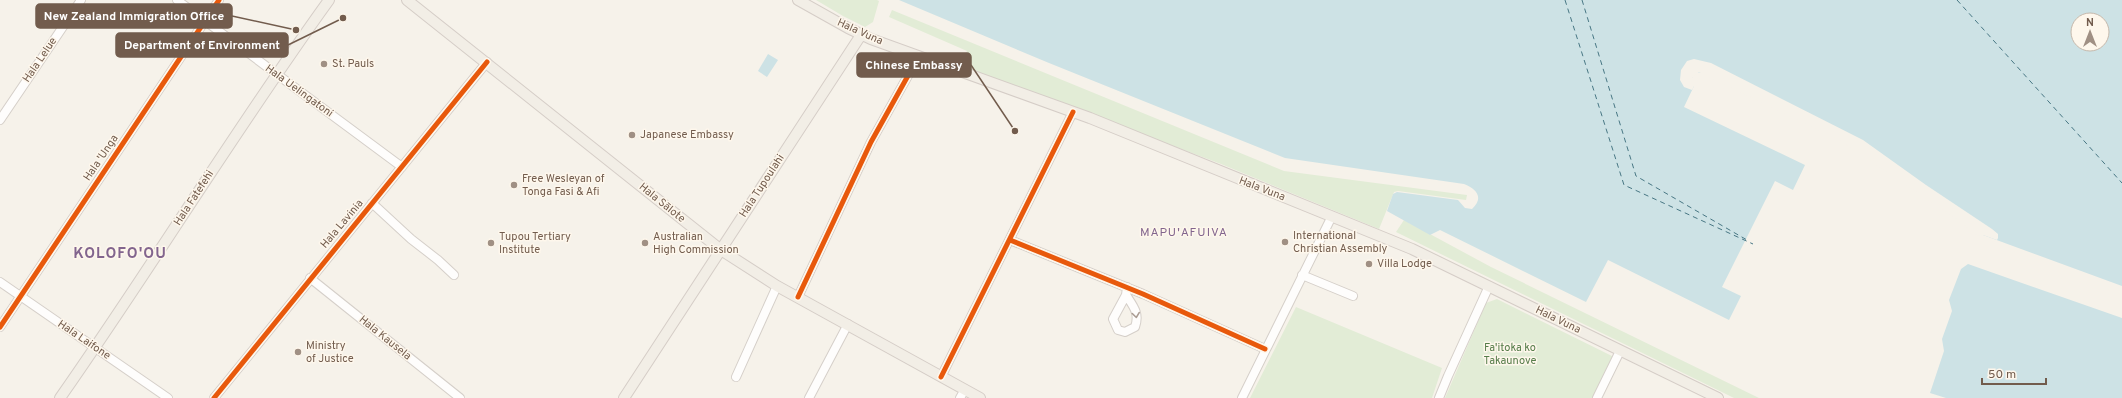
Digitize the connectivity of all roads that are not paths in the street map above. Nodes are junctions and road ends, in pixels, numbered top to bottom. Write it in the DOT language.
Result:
graph roads {
  1 [pos="81,0"];
  2 [pos="177,0"];
  3 [pos="220,0"];
  4 [pos="329,0"];
  5 [pos="407,0"];
  6 [pos="798,0"];
  7 [pos="205,21"];
  8 [pos="861,35"];
  9 [pos="919,56"];
  10 [pos="487,62"];
  11 [pos="275,74"];
  12 [pos="1073,112"];
  13 [pos="0,120"];
  14 [pos="402,167"];
  15 [pos="372,203"];
  16 [pos="1332,216"];
  17 [pos="1010,240"];
  18 [pos="721,250"];
  19 [pos="454,275"];
  20 [pos="1302,275"];
  21 [pos="310,278"];
  22 [pos="0,282"];
  23 [pos="777,286"];
  24 [pos="1489,286"];
  25 [pos="21,296"];
  26 [pos="1353,296"];
  27 [pos="798,297"];
  28 [pos="848,324"];
  29 [pos="0,327"];
  30 [pos="96,347"];
  31 [pos="1265,349"];
  32 [pos="1620,351"];
  33 [pos="736,377"];
  34 [pos="941,377"];
  35 [pos="962,394"];
  36 [pos="60,398"];
  37 [pos="168,398"];
  38 [pos="214,398"];
  39 [pos="460,398"];
  40 [pos="624,398"];
  41 [pos="809,398"];
  42 [pos="980,398"];
  43 [pos="1242,398"];
  44 [pos="1440,398"];
  45 [pos="1597,398"];
  46 [pos="1718,398"];
  1 -- 13 [label="street, Hala Lelue"];
  2 -- 7 [label="street, Hala Uelingatoni"];
  3 -- 7 [label="street, Hala 'Unga"];
  4 -- 11 [label="main road, Hala Fatefehi"];
  5 -- 10 [label="main road, Hala Sālote"];
  6 -- 8 [label="main road, Hala Vuna"];
  7 -- 11 [label="street, Hala Uelingatoni"];
  7 -- 25 [label="street, Hala 'Unga"];
  8 -- 9 [label="main road, Hala Vuna"];
  8 -- 18 [label="main road, Hala Tupoulahi"];
  9 -- 12 [label="main road, Hala Vuna"];
  9 -- 27 [label="street"];
  10 -- 14 [label="street, Hala Lavinia"];
  10 -- 18 [label="main road, Hala Sālote"];
  11 -- 14 [label="street, Hala Uelingatoni"];
  11 -- 30 [label="main road, Hala Fatefehi"];
  12 -- 16 [label="main road, Hala Vuna"];
  12 -- 17 [label="street"];
  14 -- 15 [label="street, Hala Lavinia"];
  15 -- 19 [label="street"];
  15 -- 21 [label="street, Hala Lavinia"];
  16 -- 20 [label="street"];
  16 -- 24 [label="main road, Hala Vuna"];
  17 -- 31 [label="street"];
  17 -- 34 [label="street"];
  18 -- 23 [label="main road, Hala Sālote"];
  18 -- 40 [label="main road, Hala Tupoulahi"];
  20 -- 26 [label="street"];
  20 -- 31 [label="street"];
  21 -- 38 [label="street, Hala Lavinia"];
  21 -- 39 [label="street, Hala Kausela"];
  22 -- 25 [label="street, Hala Laifone"];
  23 -- 27 [label="main road, Hala Sālote"];
  23 -- 33 [label="street"];
  24 -- 32 [label="main road, Hala Vuna"];
  24 -- 44 [label="street"];
  25 -- 29 [label="street, Hala 'Unga"];
  25 -- 30 [label="street, Hala Laifone"];
  27 -- 28 [label="main road, Hala Sālote"];
  28 -- 34 [label="main road, Hala Sālote"];
  28 -- 41 [label="street"];
  30 -- 36 [label="main road, Hala Fatefehi"];
  30 -- 37 [label="street, Hala Laifone"];
  31 -- 43 [label="street"];
  32 -- 45 [label="street"];
  32 -- 46 [label="main road, Hala Vuna"];
  34 -- 35 [label="main road, Hala Sālote"];
  35 -- 42 [label="main road, Hala Sālote"];
}
